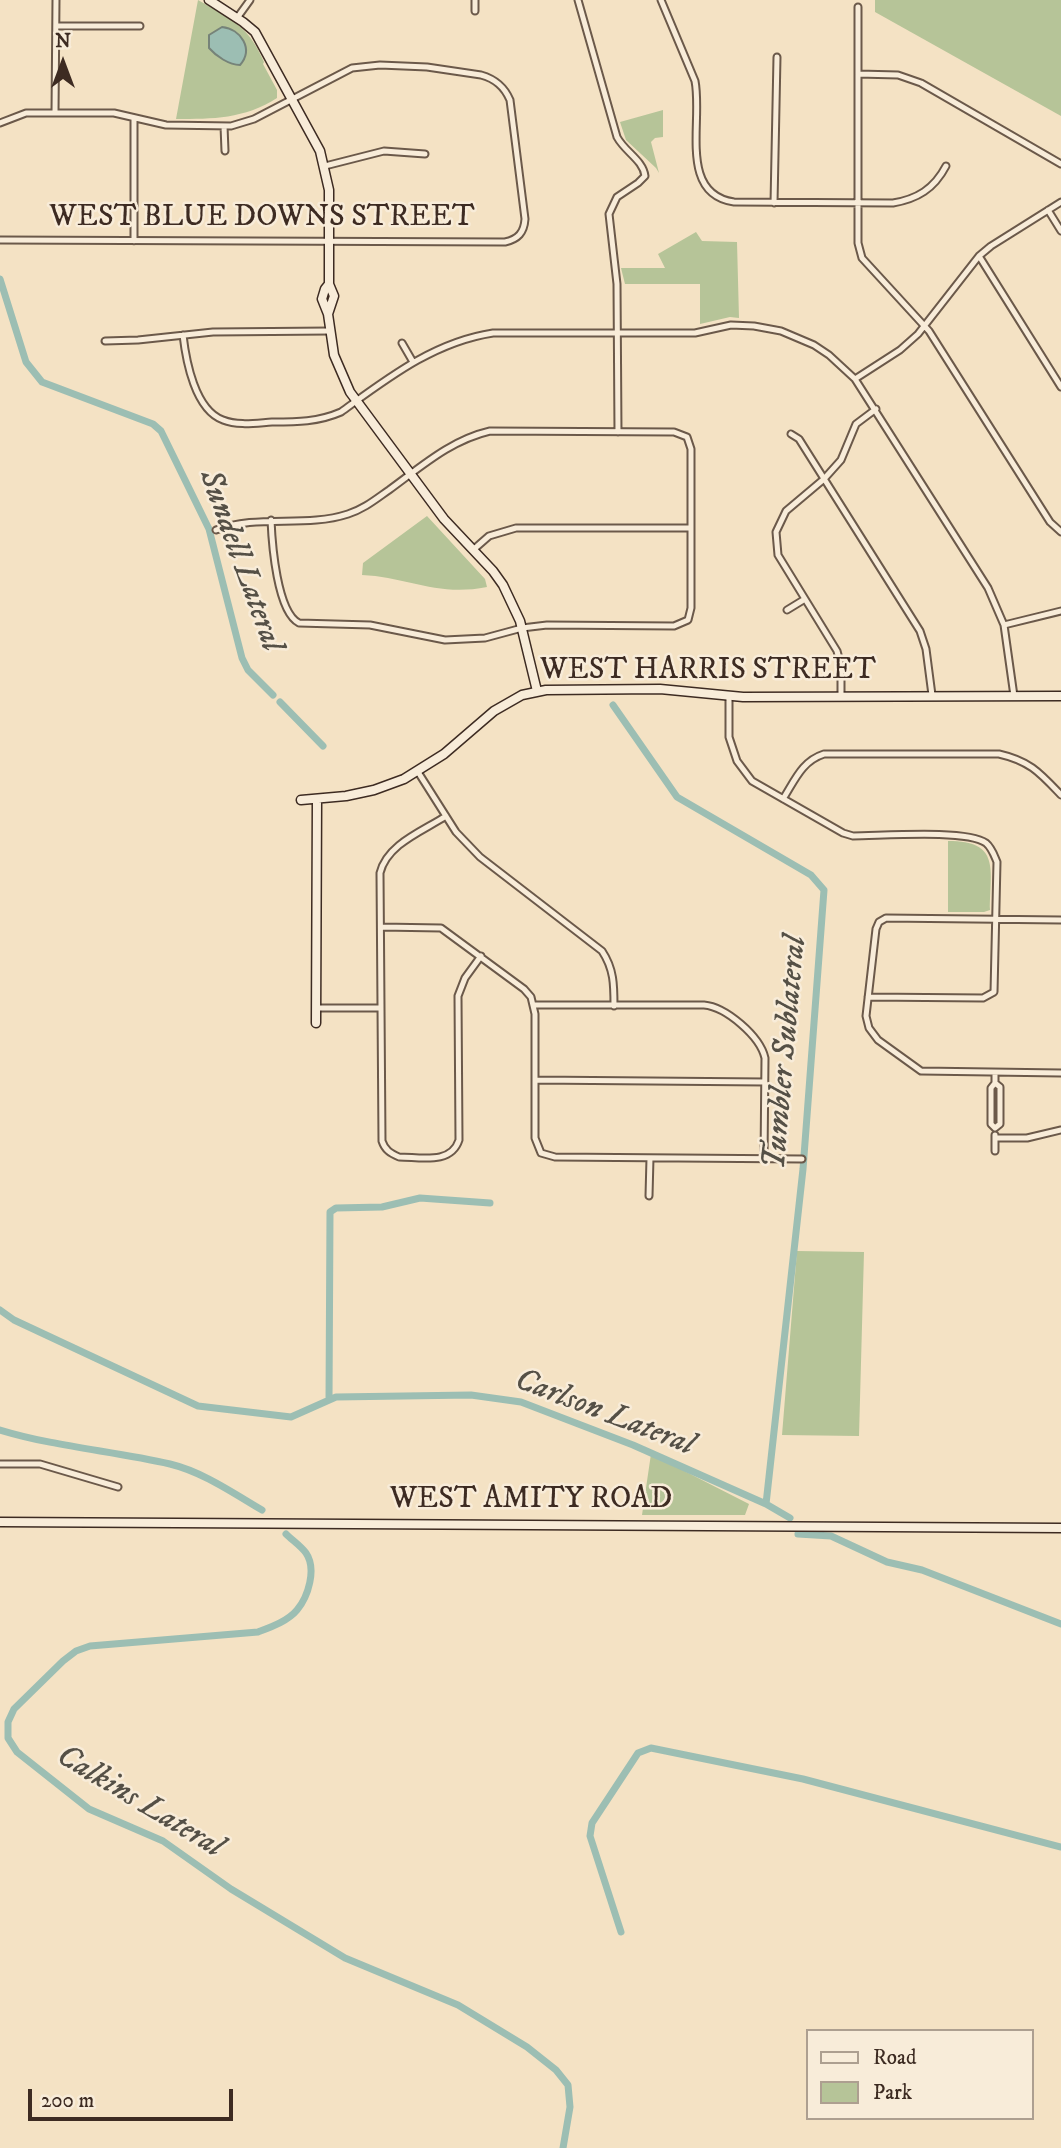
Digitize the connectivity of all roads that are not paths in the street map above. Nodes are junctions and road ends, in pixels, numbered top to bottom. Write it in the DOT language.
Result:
graph roads {
  1 [pos="56,0"];
  2 [pos="209,0"];
  3 [pos="250,0"];
  4 [pos="475,0"];
  5 [pos="578,0"];
  6 [pos="661,0"];
  7 [pos="859,7"];
  8 [pos="475,11"];
  9 [pos="237,18"];
  10 [pos="56,26"];
  11 [pos="139,26"];
  12 [pos="776,57"];
  13 [pos="858,74"];
  14 [pos="293,98"];
  15 [pos="55,113"];
  16 [pos="134,118"];
  17 [pos="0,124"];
  18 [pos="224,126"];
  19 [pos="225,151"];
  20 [pos="425,154"];
  21 [pos="1061,164"];
  22 [pos="325,166"];
  23 [pos="946,166"];
  24 [pos="1061,202"];
  25 [pos="774,203"];
  26 [pos="859,203"];
  27 [pos="1048,210"];
  28 [pos="1061,231"];
  29 [pos="0,240"];
  30 [pos="134,241"];
  31 [pos="329,242"];
  32 [pos="979,256"];
  33 [pos="924,325"];
  34 [pos="330,331"];
  35 [pos="617,332"];
  36 [pos="183,335"];
  37 [pos="106,341"];
  38 [pos="402,343"];
  39 [pos="413,362"];
  40 [pos="856,379"];
  41 [pos="1061,387"];
  42 [pos="355,402"];
  43 [pos="876,409"];
  44 [pos="618,432"];
  45 [pos="791,434"];
  46 [pos="410,474"];
  47 [pos="824,479"];
  48 [pos="271,520"];
  49 [pos="690,528"];
  50 [pos="216,530"];
  51 [pos="1061,532"];
  52 [pos="472,550"];
  53 [pos="805,598"];
  54 [pos="787,610"];
  55 [pos="1061,611"];
  56 [pos="1004,625"];
  57 [pos="522,628"];
  58 [pos="537,691"];
  59 [pos="841,695"];
  60 [pos="932,695"];
  61 [pos="1014,696"];
  62 [pos="1061,696"];
  63 [pos="729,697"];
  64 [pos="418,772"];
  65 [pos="1061,795"];
  66 [pos="317,799"];
  67 [pos="783,799"];
  68 [pos="301,800"];
  69 [pos="446,816"];
  70 [pos="996,919"];
  71 [pos="1061,920"];
  72 [pos="381,927"];
  73 [pos="481,956"];
  74 [pos="868,997"];
  75 [pos="534,1005"];
  76 [pos="614,1006"];
  77 [pos="317,1008"];
  78 [pos="381,1009"];
  79 [pos="316,1023"];
  80 [pos="995,1073"];
  81 [pos="1061,1073"];
  82 [pos="535,1080"];
  83 [pos="765,1082"];
  84 [pos="1061,1130"];
  85 [pos="995,1138"];
  86 [pos="995,1151"];
  87 [pos="650,1158"];
  88 [pos="764,1159"];
  89 [pos="802,1159"];
  90 [pos="649,1196"];
  91 [pos="0,1464"];
  92 [pos="118,1487"];
  93 [pos="0,1522"];
  94 [pos="1061,1528"];
  1 -- 10 [label="street"];
  2 -- 9 [label="street"];
  3 -- 9 [label="street"];
  4 -- 8 [label="street"];
  5 -- 35 [label="street"];
  6 -- 25 [label="street"];
  7 -- 13 [label="street"];
  9 -- 14 [label="street"];
  10 -- 11 [label="street"];
  10 -- 15 [label="street"];
  12 -- 25 [label="street"];
  13 -- 21 [label="street"];
  13 -- 26 [label="street"];
  14 -- 18 [label="street"];
  14 -- 22 [label="street"];
  14 -- 31 [label="street, WEST BLUE DOWNS STREET"];
  15 -- 16 [label="street"];
  15 -- 17 [label="street"];
  16 -- 18 [label="street"];
  16 -- 30 [label="street"];
  18 -- 19 [label="street"];
  20 -- 22 [label="street"];
  22 -- 31 [label="street"];
  23 -- 26 [label="street"];
  24 -- 27 [label="street"];
  25 -- 26 [label="street"];
  26 -- 33 [label="street"];
  27 -- 28 [label="street"];
  27 -- 32 [label="street"];
  29 -- 30 [label="street, WEST BLUE DOWNS STREET"];
  30 -- 31 [label="street, WEST BLUE DOWNS STREET"];
  31 -- 34 [label="street"];
  32 -- 33 [label="street"];
  32 -- 41 [label="street"];
  33 -- 40 [label="street"];
  33 -- 51 [label="street"];
  34 -- 36 [label="street"];
  34 -- 42 [label="street"];
  35 -- 39 [label="street"];
  35 -- 40 [label="street"];
  35 -- 44 [label="street"];
  36 -- 37 [label="street"];
  36 -- 42 [label="street"];
  38 -- 39 [label="street"];
  39 -- 42 [label="street"];
  40 -- 43 [label="street"];
  42 -- 46 [label="street"];
  43 -- 47 [label="street"];
  43 -- 56 [label="street"];
  44 -- 46 [label="street"];
  44 -- 49 [label="street"];
  45 -- 47 [label="street"];
  46 -- 48 [label="street"];
  46 -- 52 [label="street"];
  47 -- 53 [label="street"];
  47 -- 60 [label="street"];
  48 -- 50 [label="street"];
  48 -- 57 [label="street"];
  49 -- 52 [label="street"];
  49 -- 57 [label="street"];
  52 -- 57 [label="street"];
  53 -- 54 [label="street"];
  53 -- 59 [label="street"];
  55 -- 56 [label="street"];
  56 -- 61 [label="street"];
  57 -- 58 [label="street"];
  58 -- 63 [label="street, WEST HARRIS STREET"];
  58 -- 64 [label="street, WEST HARRIS STREET"];
  59 -- 60 [label="street, WEST HARRIS STREET"];
  59 -- 63 [label="street, WEST HARRIS STREET"];
  60 -- 61 [label="street, WEST HARRIS STREET"];
  61 -- 62 [label="street, WEST HARRIS STREET"];
  63 -- 67 [label="street"];
  64 -- 66 [label="street, WEST HARRIS STREET"];
  64 -- 69 [label="street"];
  65 -- 67 [label="street"];
  66 -- 68 [label="street, WEST HARRIS STREET"];
  66 -- 77 [label="street"];
  67 -- 70 [label="street"];
  69 -- 72 [label="street"];
  69 -- 76 [label="street"];
  70 -- 71 [label="street"];
  70 -- 74 [label="street"];
  70 -- 74 [label="street"];
  72 -- 73 [label="street"];
  72 -- 78 [label="street"];
  73 -- 75 [label="street"];
  73 -- 78 [label="street"];
  74 -- 80 [label="street"];
  75 -- 76 [label="street"];
  75 -- 82 [label="street"];
  76 -- 83 [label="street"];
  77 -- 78 [label="street"];
  77 -- 79 [label="street"];
  80 -- 81 [label="street"];
  80 -- 85 [label="street"];
  82 -- 83 [label="street"];
  82 -- 87 [label="street"];
  83 -- 88 [label="street"];
  84 -- 85 [label="street"];
  85 -- 86 [label="street"];
  87 -- 88 [label="street"];
  87 -- 90 [label="street"];
  88 -- 89 [label="street"];
  91 -- 92 [label="street"];
  93 -- 94 [label="street, WEST AMITY ROAD"];
}
